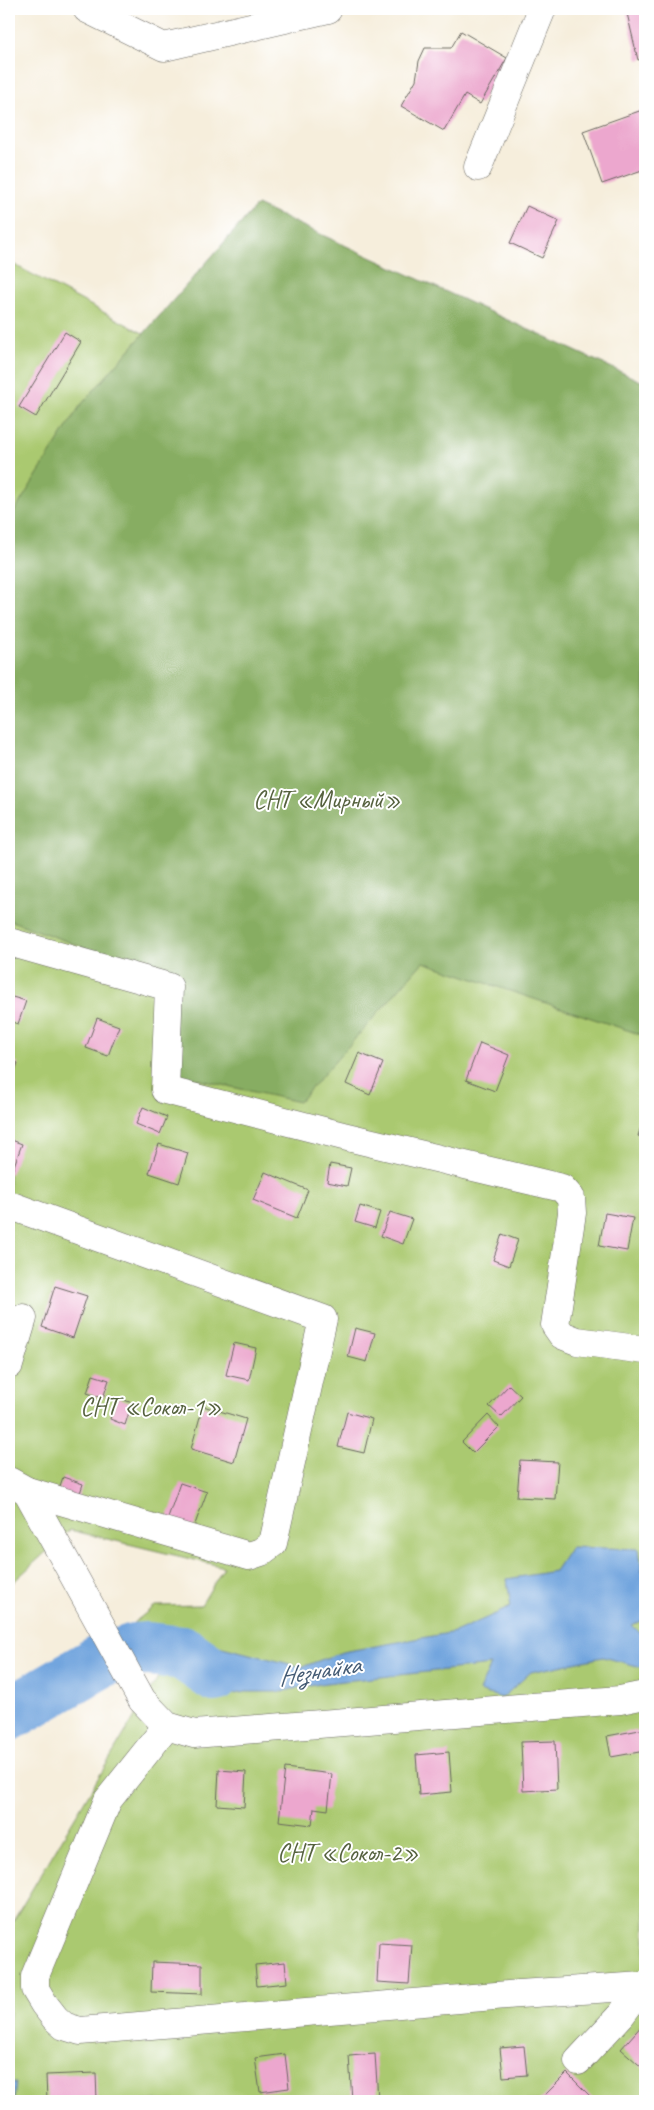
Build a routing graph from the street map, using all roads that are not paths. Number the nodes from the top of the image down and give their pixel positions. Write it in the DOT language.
graph roads {
  1 [pos="87,9"];
  2 [pos="328,9"];
  3 [pos="542,9"];
  4 [pos="478,167"];
  5 [pos="9,942"];
  6 [pos="9,1205"];
  7 [pos="23,1318"];
  8 [pos="645,1350"];
  9 [pos="9,1365"];
  10 [pos="18,1486"];
  11 [pos="645,1695"];
  12 [pos="167,1726"];
  13 [pos="644,1986"];
  14 [pos="578,2061"];
  1 -- 2 [label="lane"];
  3 -- 4 [label="lane"];
  5 -- 8 [label="lane"];
  6 -- 10 [label="lane"];
  7 -- 9 [label="lane"];
  10 -- 12 [label="lane"];
  11 -- 12 [label="lane"];
  12 -- 13 [label="lane"];
  13 -- 14 [label="lane"];
}
